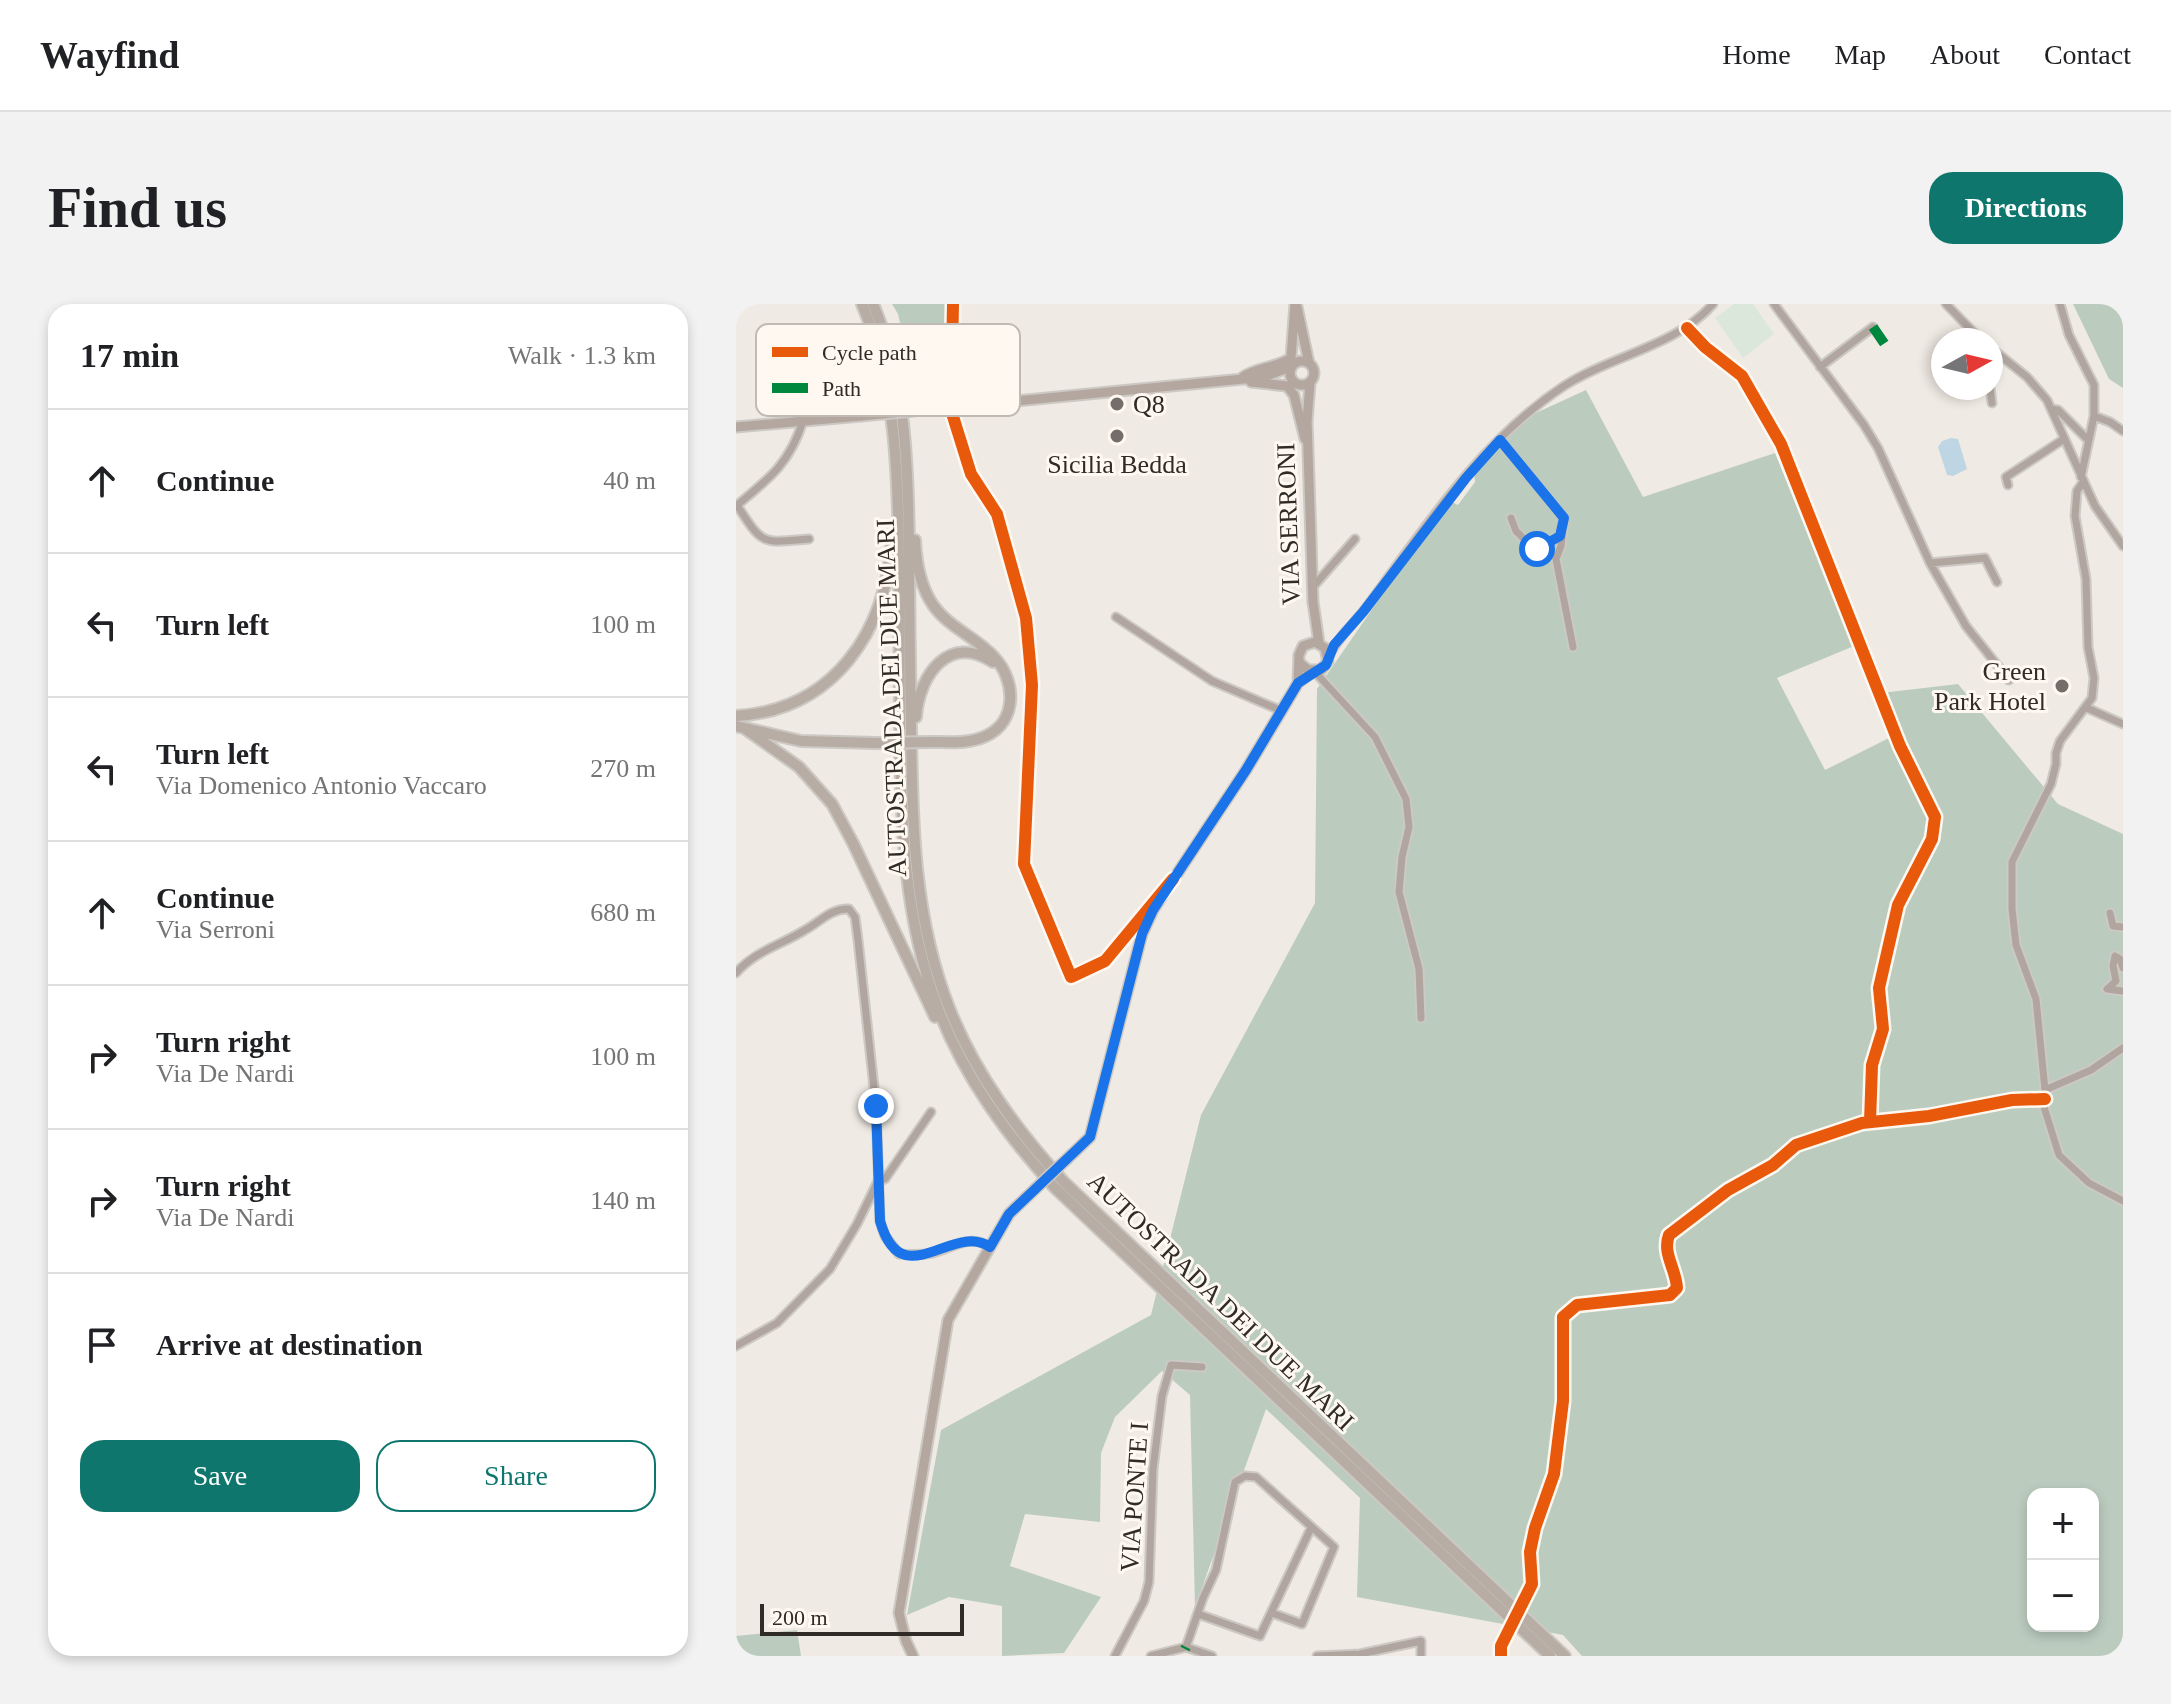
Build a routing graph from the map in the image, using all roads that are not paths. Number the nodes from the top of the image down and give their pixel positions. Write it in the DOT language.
graph roads {
  1 [pos="862,304"];
  2 [pos="873,304"];
  3 [pos="953,304"];
  4 [pos="1296,304"];
  5 [pos="1713,304"];
  6 [pos="1774,304"];
  7 [pos="1946,304"];
  8 [pos="2060,304"];
  9 [pos="878,316"];
  10 [pos="868,324"];
  11 [pos="880,324"];
  12 [pos="882,324"];
  13 [pos="952,324"];
  14 [pos="1300,326"];
  15 [pos="1873,327"];
  16 [pos="1687,328"];
  17 [pos="1969,328"];
  18 [pos="2003,358"];
  19 [pos="1309,363"];
  20 [pos="1294,364"];
  21 [pos="1820,367"];
  22 [pos="1264,377"];
  23 [pos="1240,380"];
  24 [pos="1294,383"];
  25 [pos="1310,383"];
  26 [pos="1020,400"];
  27 [pos="1992,400"];
  28 [pos="1992,403"];
  29 [pos="2052,409"];
  30 [pos="861,416"];
  31 [pos="888,416"];
  32 [pos="892,416"];
  33 [pos="902,416"];
  34 [pos="908,416"];
  35 [pos="950,416"];
  36 [pos="2094,416"];
  37 [pos="803,421"];
  38 [pos="1307,421"];
  39 [pos="736,427"];
  40 [pos="2123,431"];
  41 [pos="2064,439"];
  42 [pos="1500,440"];
  43 [pos="2088,440"];
  44 [pos="1308,448"];
  45 [pos="2086,454"];
  46 [pos="2072,457"];
  47 [pos="2082,480"];
  48 [pos="2008,485"];
  49 [pos="736,506"];
  50 [pos="1511,518"];
  51 [pos="1560,536"];
  52 [pos="809,539"];
  53 [pos="1355,539"];
  54 [pos="2123,546"];
  55 [pos="1930,563"];
  56 [pos="1997,582"];
  57 [pos="1312,588"];
  58 [pos="1116,617"];
  59 [pos="1314,626"];
  60 [pos="1307,644"];
  61 [pos="1320,644"];
  62 [pos="1334,645"];
  63 [pos="1573,647"];
  64 [pos="1328,657"];
  65 [pos="1301,664"];
  66 [pos="1004,671"];
  67 [pos="1318,673"];
  68 [pos="2009,680"];
  69 [pos="1298,683"];
  70 [pos="2087,708"];
  71 [pos="1282,711"];
  72 [pos="736,716"];
  73 [pos="2123,724"];
  74 [pos="740,727"];
  75 [pos="921,909"];
  76 [pos="1149,911"];
  77 [pos="2110,913"];
  78 [pos="2123,927"];
  79 [pos="2123,968"];
  80 [pos="736,973"];
  81 [pos="2123,991"];
  82 [pos="1421,1018"];
  83 [pos="2123,1048"];
  84 [pos="2045,1094"];
  85 [pos="931,1112"];
  86 [pos="1870,1122"];
  87 [pos="878,1181"];
  88 [pos="1055,1188"];
  89 [pos="2123,1201"];
  90 [pos="990,1247"];
  91 [pos="1201,1321"];
  92 [pos="736,1346"];
  93 [pos="1202,1367"];
  94 [pos="1311,1528"];
  95 [pos="1438,1543"];
  96 [pos="1523,1606"];
  97 [pos="1272,1613"];
  98 [pos="1198,1614"];
  99 [pos="1510,1629"];
  100 [pos="1186,1647"];
  101 [pos="913,1656"];
  102 [pos="1115,1656"];
  103 [pos="1151,1656"];
  104 [pos="1212,1656"];
  105 [pos="1317,1656"];
  106 [pos="1421,1656"];
  107 [pos="1501,1656"];
  108 [pos="1550,1656"];
  109 [pos="1565,1656"];
  1 -- 10 [label="highway, AUTOSTRADA DEI DUE MARI"];
  2 -- 9 [label="highway, AUTOSTRADA DEI DUE MARI"];
  3 -- 13 [label="street"];
  4 -- 14 [label="main road"];
  4 -- 23 [label="main road"];
  5 -- 16 [label="street"];
  6 -- 21 [label="street"];
  7 -- 17 [label="street"];
  8 -- 36 [label="street"];
  9 -- 11 [label="highway, AUTOSTRADA DEI DUE MARI"];
  9 -- 12 [label="highway"];
  14 -- 19 [label="main road"];
  14 -- 20 [label="main road"];
  15 -- 21 [label="street"];
  16 -- 42 [label="street"];
  16 -- 86 [label="street"];
  18 -- 29 [label="street"];
  19 -- 20 [label="main road"];
  19 -- 25 [label="main road"];
  20 -- 22 [label="main road"];
  20 -- 24 [label="main road"];
  21 -- 55 [label="street"];
  22 -- 23 [label="main road"];
  22 -- 24 [label="main road"];
  23 -- 26 [label="main road"];
  23 -- 44 [label="main road"];
  24 -- 25 [label="main road"];
  24 -- 38 [label="main road"];
  25 -- 38 [label="main road"];
  27 -- 28 [label="street"];
  29 -- 41 [label="street"];
  29 -- 43 [label="street"];
  30 -- 37 [label="main road, bridge"];
  31 -- 72 [label="highway"];
  32 -- 88 [label="highway, AUTOSTRADA DEI DUE MARI"];
  33 -- 75 [label="highway, AUTOSTRADA DEI DUE MARI"];
  34 -- 66 [label="highway"];
  35 -- 76 [label="street"];
  36 -- 40 [label="street"];
  36 -- 43 [label="street"];
  37 -- 39 [label="main road"];
  37 -- 49 [label="street"];
  38 -- 44 [label="main road, VIA SERRONI"];
  41 -- 46 [label="street"];
  41 -- 48 [label="street"];
  42 -- 51 [label="street"];
  42 -- 62 [label="street"];
  43 -- 45 [label="street"];
  44 -- 57 [label="main road, VIA SERRONI"];
  45 -- 46 [label="street"];
  45 -- 47 [label="street"];
  46 -- 47 [label="street"];
  47 -- 54 [label="street"];
  47 -- 70 [label="street"];
  49 -- 52 [label="street"];
  50 -- 51 [label="street"];
  51 -- 63 [label="street"];
  53 -- 57 [label="street"];
  55 -- 56 [label="street"];
  55 -- 68 [label="street"];
  57 -- 59 [label="main road, VIA SERRONI"];
  58 -- 71 [label="street"];
  59 -- 60 [label="main road, VIA SERRONI"];
  59 -- 61 [label="main road, VIA SERRONI"];
  60 -- 61 [label="main road, VIA SERRONI"];
  60 -- 65 [label="main road, VIA SERRONI"];
  61 -- 62 [label="street"];
  61 -- 64 [label="main road, VIA SERRONI"];
  62 -- 64 [label="street"];
  64 -- 67 [label="main road, VIA SERRONI"];
  65 -- 67 [label="main road"];
  65 -- 69 [label="main road, VIA SERRONI"];
  66 -- 74 [label="highway, bridge"];
  66 -- 75 [label="highway"];
  67 -- 69 [label="main road, VIA SERRONI"];
  67 -- 82 [label="street"];
  69 -- 71 [label="main road, VIA SERRONI"];
  70 -- 73 [label="street"];
  70 -- 84 [label="street"];
  71 -- 76 [label="main road, VIA SERRONI"];
  74 -- 88 [label="highway"];
  75 -- 91 [label="highway, AUTOSTRADA DEI DUE MARI"];
  76 -- 90 [label="main road, VIA SERRONI, bridge"];
  77 -- 78 [label="street"];
  79 -- 81 [label="street"];
  80 -- 87 [label="street"];
  83 -- 84 [label="street"];
  84 -- 86 [label="street"];
  84 -- 89 [label="street"];
  85 -- 87 [label="street"];
  86 -- 96 [label="street"];
  87 -- 90 [label="street"];
  87 -- 92 [label="street"];
  88 -- 91 [label="highway, AUTOSTRADA DEI DUE MARI"];
  90 -- 101 [label="main road, VIA SERRONI"];
  91 -- 95 [label="highway, AUTOSTRADA DEI DUE MARI"];
  93 -- 102 [label="street, VIA PONTE I"];
  94 -- 97 [label="street"];
  94 -- 97 [label="street"];
  94 -- 98 [label="street"];
  95 -- 108 [label="highway, AUTOSTRADA DEI DUE MARI"];
  95 -- 109 [label="highway, AUTOSTRADA DEI DUE MARI"];
  97 -- 98 [label="street"];
  98 -- 100 [label="street"];
  99 -- 107 [label="street"];
  100 -- 103 [label="street"];
  100 -- 104 [label="street"];
  105 -- 106 [label="street"];
}
